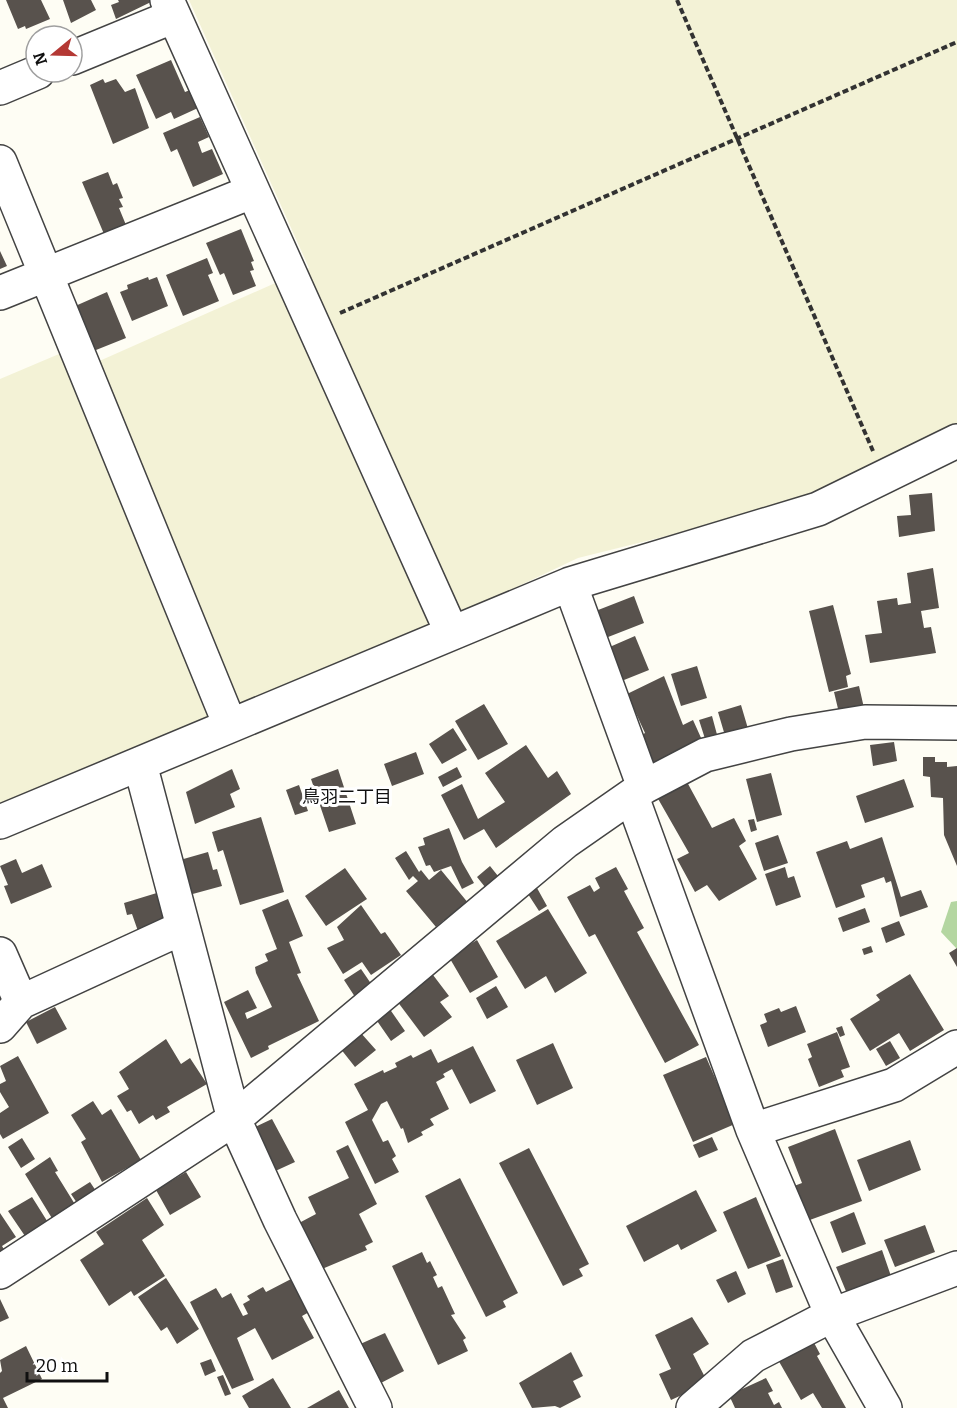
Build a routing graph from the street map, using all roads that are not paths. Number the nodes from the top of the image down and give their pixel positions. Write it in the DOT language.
graph roads {
  1 [pos="170,8"];
  2 [pos="84,52"];
  3 [pos="24,78"];
  4 [pos="0,88"];
  5 [pos="0,162"];
  6 [pos="251,192"];
  7 [pos="45,275"];
  8 [pos="0,293"];
  9 [pos="957,441"];
  10 [pos="570,584"];
  11 [pos="451,631"];
  12 [pos="957,723"];
  13 [pos="230,725"];
  14 [pos="140,764"];
  15 [pos="638,792"];
  16 [pos="0,822"];
  17 [pos="182,928"];
  18 [pos="0,954"];
  19 [pos="11,1014"];
  20 [pos="957,1047"];
  21 [pos="234,1119"];
  22 [pos="753,1130"];
  23 [pos="957,1268"];
  24 [pos="0,1272"];
  25 [pos="832,1315"];
  26 [pos="375,1408"];
  27 [pos="693,1408"];
  28 [pos="885,1408"];
  1 -- 2 [label="street"];
  1 -- 6 [label="street"];
  3 -- 4 [label="street"];
  5 -- 7 [label="street"];
  6 -- 7 [label="street"];
  6 -- 11 [label="street"];
  7 -- 8 [label="street"];
  7 -- 13 [label="street"];
  9 -- 10 [label="street"];
  10 -- 11 [label="street"];
  10 -- 15 [label="street"];
  11 -- 13 [label="street"];
  12 -- 15 [label="street"];
  13 -- 14 [label="street"];
  14 -- 16 [label="street"];
  14 -- 17 [label="street"];
  15 -- 21 [label="street"];
  15 -- 22 [label="street"];
  17 -- 19 [label="street"];
  17 -- 21 [label="street"];
  18 -- 19 [label="street"];
  20 -- 22 [label="street"];
  21 -- 24 [label="street"];
  21 -- 26 [label="street"];
  22 -- 25 [label="street"];
  23 -- 25 [label="street"];
  25 -- 27 [label="street"];
  25 -- 28 [label="street"];
}
